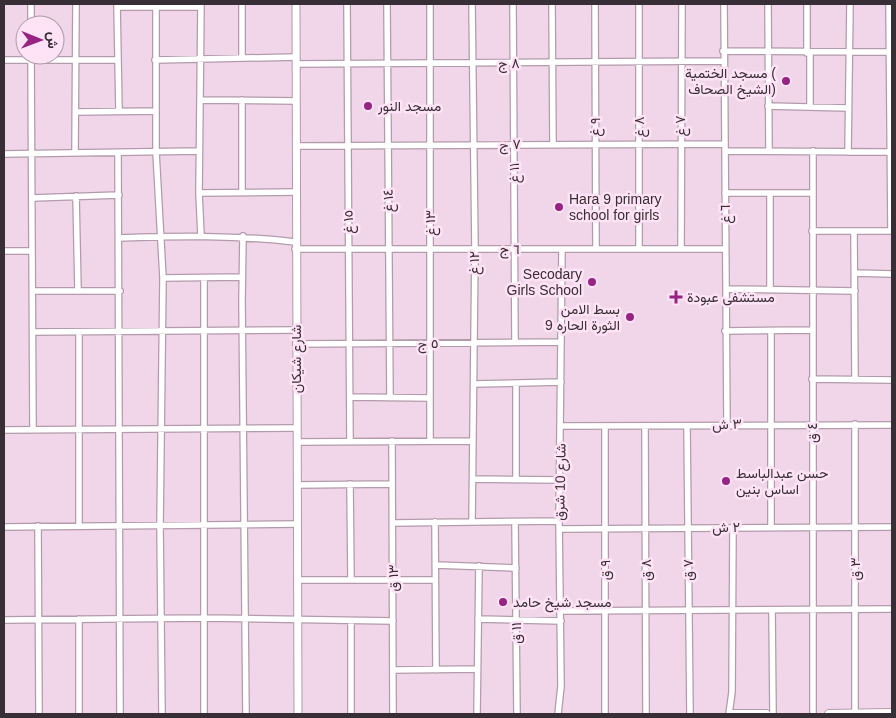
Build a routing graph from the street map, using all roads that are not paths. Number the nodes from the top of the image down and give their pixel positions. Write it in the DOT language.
graph roads {
  1 [pos="76,4"];
  2 [pos="242,4"];
  3 [pos="296,4"];
  4 [pos="347,4"];
  5 [pos="387,4"];
  6 [pos="430,4"];
  7 [pos="472,4"];
  8 [pos="513,4"];
  9 [pos="552,4"];
  10 [pos="595,4"];
  11 [pos="639,4"];
  12 [pos="682,4"];
  13 [pos="724,4"];
  14 [pos="768,4"];
  15 [pos="807,4"];
  16 [pos="850,4"];
  17 [pos="889,4"];
  18 [pos="117,5"];
  19 [pos="201,5"];
  20 [pos="156,7"];
  21 [pos="723,51"];
  22 [pos="768,52"];
  23 [pos="850,52"];
  24 [pos="891,52"];
  25 [pos="808,53"];
  26 [pos="242,58"];
  27 [pos="200,59"];
  28 [pos="65,60"];
  29 [pos="76,60"];
  30 [pos="117,60"];
  31 [pos="155,60"];
  32 [pos="296,60"];
  33 [pos="595,61"];
  34 [pos="639,61"];
  35 [pos="680,61"];
  36 [pos="723,61"];
  37 [pos="552,62"];
  38 [pos="430,63"];
  39 [pos="472,63"];
  40 [pos="513,63"];
  41 [pos="348,64"];
  42 [pos="387,64"];
  43 [pos="31,65"];
  44 [pos="892,92"];
  45 [pos="201,100"];
  46 [pos="242,100"];
  47 [pos="296,101"];
  48 [pos="768,106"];
  49 [pos="810,107"];
  50 [pos="848,108"];
  51 [pos="119,111"];
  52 [pos="156,111"];
  53 [pos="76,112"];
  54 [pos="514,144"];
  55 [pos="639,144"];
  56 [pos="680,144"];
  57 [pos="472,145"];
  58 [pos="553,145"];
  59 [pos="594,145"];
  60 [pos="296,146"];
  61 [pos="348,146"];
  62 [pos="386,146"];
  63 [pos="430,146"];
  64 [pos="725,147"];
  65 [pos="769,150"];
  66 [pos="813,151"];
  67 [pos="156,152"];
  68 [pos="199,152"];
  69 [pos="848,152"];
  70 [pos="891,152"];
  71 [pos="75,153"];
  72 [pos="118,153"];
  73 [pos="4,154"];
  74 [pos="31,154"];
  75 [pos="891,188"];
  76 [pos="242,192"];
  77 [pos="296,192"];
  78 [pos="199,193"];
  79 [pos="725,193"];
  80 [pos="812,193"];
  81 [pos="770,194"];
  82 [pos="119,195"];
  83 [pos="76,196"];
  84 [pos="32,198"];
  85 [pos="812,231"];
  86 [pos="854,231"];
  87 [pos="892,231"];
  88 [pos="201,236"];
  89 [pos="244,236"];
  90 [pos="162,237"];
  91 [pos="119,238"];
  92 [pos="296,246"];
  93 [pos="390,248"];
  94 [pos="430,248"];
  95 [pos="349,249"];
  96 [pos="475,249"];
  97 [pos="562,249"];
  98 [pos="639,249"];
  99 [pos="681,249"];
  100 [pos="725,249"];
  101 [pos="515,250"];
  102 [pos="596,250"];
  103 [pos="4,251"];
  104 [pos="32,251"];
  105 [pos="855,273"];
  106 [pos="892,274"];
  107 [pos="242,277"];
  108 [pos="163,278"];
  109 [pos="204,278"];
  110 [pos="726,289"];
  111 [pos="770,289"];
  112 [pos="78,290"];
  113 [pos="812,290"];
  114 [pos="33,291"];
  115 [pos="120,291"];
  116 [pos="855,291"];
  117 [pos="243,330"];
  118 [pos="296,330"];
  119 [pos="812,330"];
  120 [pos="163,331"];
  121 [pos="204,331"];
  122 [pos="725,331"];
  123 [pos="771,331"];
  124 [pos="33,332"];
  125 [pos="79,332"];
  126 [pos="120,332"];
  127 [pos="350,342"];
  128 [pos="431,342"];
  129 [pos="515,342"];
  130 [pos="560,342"];
  131 [pos="473,343"];
  132 [pos="296,344"];
  133 [pos="389,344"];
  134 [pos="812,380"];
  135 [pos="856,380"];
  136 [pos="892,380"];
  137 [pos="561,382"];
  138 [pos="474,384"];
  139 [pos="516,384"];
  140 [pos="350,398"];
  141 [pos="390,398"];
  142 [pos="430,398"];
  143 [pos="771,423"];
  144 [pos="727,424"];
  145 [pos="812,424"];
  146 [pos="855,424"];
  147 [pos="892,425"];
  148 [pos="561,426"];
  149 [pos="605,426"];
  150 [pos="645,426"];
  151 [pos="687,426"];
  152 [pos="204,428"];
  153 [pos="245,428"];
  154 [pos="297,428"];
  155 [pos="163,429"];
  156 [pos="4,430"];
  157 [pos="33,430"];
  158 [pos="78,430"];
  159 [pos="120,430"];
  160 [pos="350,441"];
  161 [pos="392,441"];
  162 [pos="430,441"];
  163 [pos="473,441"];
  164 [pos="297,442"];
  165 [pos="473,479"];
  166 [pos="516,479"];
  167 [pos="561,480"];
  168 [pos="350,484"];
  169 [pos="392,484"];
  170 [pos="297,485"];
  171 [pos="559,521"];
  172 [pos="436,522"];
  173 [pos="472,522"];
  174 [pos="515,522"];
  175 [pos="393,523"];
  176 [pos="297,524"];
  177 [pos="244,525"];
  178 [pos="4,526"];
  179 [pos="38,526"];
  180 [pos="79,526"];
  181 [pos="120,526"];
  182 [pos="160,526"];
  183 [pos="203,526"];
  184 [pos="733,527"];
  185 [pos="771,527"];
  186 [pos="892,527"];
  187 [pos="604,528"];
  188 [pos="645,528"];
  189 [pos="688,528"];
  190 [pos="812,528"];
  191 [pos="855,528"];
  192 [pos="560,529"];
  193 [pos="436,565"];
  194 [pos="478,566"];
  195 [pos="516,568"];
  196 [pos="351,579"];
  197 [pos="297,580"];
  198 [pos="393,580"];
  199 [pos="435,580"];
  200 [pos="892,609"];
  201 [pos="689,610"];
  202 [pos="731,610"];
  203 [pos="772,610"];
  204 [pos="814,610"];
  205 [pos="561,611"];
  206 [pos="646,611"];
  207 [pos="855,611"];
  208 [pos="605,612"];
  209 [pos="205,618"];
  210 [pos="245,618"];
  211 [pos="38,619"];
  212 [pos="79,619"];
  213 [pos="121,619"];
  214 [pos="162,619"];
  215 [pos="4,620"];
  216 [pos="298,620"];
  217 [pos="478,620"];
  218 [pos="516,620"];
  219 [pos="351,621"];
  220 [pos="393,621"];
  221 [pos="561,621"];
  222 [pos="477,669"];
  223 [pos="393,670"];
  224 [pos="436,670"];
  225 [pos="892,713"];
  226 [pos="39,714"];
  227 [pos="78,714"];
  228 [pos="120,714"];
  229 [pos="162,714"];
  230 [pos="204,714"];
  231 [pos="246,714"];
  232 [pos="298,714"];
  233 [pos="351,714"];
  234 [pos="393,714"];
  235 [pos="476,714"];
  236 [pos="517,714"];
  237 [pos="558,714"];
  238 [pos="605,714"];
  239 [pos="646,714"];
  240 [pos="690,714"];
  241 [pos="729,714"];
  242 [pos="734,714"];
  243 [pos="766,714"];
  244 [pos="773,714"];
  245 [pos="813,714"];
  246 [pos="829,714"];
  247 [pos="854,714"];
  1 -- 29 [label="street"];
  2 -- 26 [label="street"];
  3 -- 32 [label="street, شارع شيكان"];
  4 -- 41 [label="street, ١٥ غ"];
  5 -- 42 [label="street, ١٤ غ"];
  6 -- 38 [label="street, ١٣ غ"];
  7 -- 39 [label="street, ١٢ غ"];
  8 -- 40 [label="street, ١١ غ"];
  9 -- 37 [label="street"];
  10 -- 33 [label="street, ٩ غ"];
  11 -- 34 [label="street, ٨ غ"];
  12 -- 35 [label="street, ٧ غ"];
  13 -- 21 [label="street, ٦ غ"];
  14 -- 22 [label="street"];
  15 -- 25 [label="street"];
  16 -- 23 [label="street"];
  17 -- 24 [label="street"];
  18 -- 20 [label="street"];
  18 -- 30 [label="street"];
  19 -- 20 [label="street"];
  19 -- 27 [label="street"];
  20 -- 31 [label="street"];
  21 -- 22 [label="street"];
  21 -- 36 [label="street, ٦ غ"];
  22 -- 25 [label="street"];
  22 -- 48 [label="street"];
  23 -- 24 [label="street"];
  23 -- 25 [label="street"];
  23 -- 50 [label="street"];
  24 -- 44 [label="street"];
  25 -- 49 [label="street"];
  26 -- 27 [label="street, ٨ ج"];
  26 -- 32 [label="street, ٨ ج"];
  27 -- 31 [label="street, ٨ ج"];
  27 -- 45 [label="street"];
  28 -- 29 [label="street"];
  29 -- 30 [label="street"];
  29 -- 53 [label="street"];
  30 -- 51 [label="street"];
  31 -- 52 [label="street"];
  32 -- 41 [label="street, ٨ ج"];
  32 -- 47 [label="street, شارع شيكان"];
  33 -- 34 [label="street, ٨ ج"];
  33 -- 37 [label="street, ٨ ج"];
  33 -- 59 [label="street, ٩ غ"];
  34 -- 35 [label="street, ٨ ج"];
  34 -- 55 [label="street, ٨ غ"];
  35 -- 36 [label="street, ٨ ج"];
  35 -- 56 [label="street, ٧ غ"];
  36 -- 64 [label="street, ٦ غ"];
  37 -- 40 [label="street, ٨ ج"];
  37 -- 58 [label="street"];
  38 -- 39 [label="street, ٨ ج"];
  38 -- 42 [label="street, ٨ ج"];
  38 -- 63 [label="street, ١٣ غ"];
  39 -- 40 [label="street, ٨ ج"];
  39 -- 57 [label="street, ١٢ غ"];
  40 -- 54 [label="street, ١١ غ"];
  41 -- 42 [label="street, ٨ ج"];
  41 -- 61 [label="street, ١٥ غ"];
  42 -- 62 [label="street, ١٤ غ"];
  43 -- 74 [label="street"];
  44 -- 70 [label="street"];
  45 -- 46 [label="street"];
  45 -- 68 [label="street"];
  46 -- 47 [label="street"];
  46 -- 76 [label="street"];
  47 -- 60 [label="street, شارع شيكان"];
  48 -- 49 [label="street"];
  48 -- 65 [label="street"];
  49 -- 50 [label="street"];
  50 -- 69 [label="street"];
  51 -- 52 [label="street"];
  51 -- 53 [label="street"];
  52 -- 67 [label="street"];
  53 -- 71 [label="street"];
  54 -- 57 [label="street, ٧ ج"];
  54 -- 58 [label="street, ٧ ج"];
  54 -- 101 [label="street, ١١ غ"];
  55 -- 56 [label="street, ٧ ج"];
  55 -- 59 [label="street, ٧ ج"];
  55 -- 98 [label="street, ٨ غ"];
  56 -- 64 [label="street, ٧ ج"];
  56 -- 99 [label="street, ٧ غ"];
  57 -- 63 [label="street, ٧ ج"];
  57 -- 96 [label="street, ١٢ غ"];
  58 -- 59 [label="street, ٧ ج"];
  59 -- 102 [label="street, ٩ غ"];
  60 -- 61 [label="street, ٧ ج"];
  60 -- 77 [label="street, شارع شيكان"];
  61 -- 62 [label="street, ٧ ج"];
  61 -- 95 [label="street, ١٥ غ"];
  62 -- 63 [label="street, ٧ ج"];
  62 -- 93 [label="street, ١٤ غ"];
  63 -- 94 [label="street, ١٣ غ"];
  64 -- 65 [label="street, ٧ ج"];
  64 -- 79 [label="street, ٦ غ"];
  65 -- 66 [label="street, ٧ ج"];
  66 -- 69 [label="street, ٧ ج"];
  66 -- 80 [label="street, ٤ ق"];
  67 -- 68 [label="street"];
  67 -- 72 [label="street"];
  67 -- 90 [label="street"];
  68 -- 78 [label="street"];
  69 -- 70 [label="street, ٧ ج"];
  70 -- 75 [label="street"];
  71 -- 72 [label="street"];
  71 -- 74 [label="street"];
  72 -- 82 [label="street"];
  73 -- 74 [label="street"];
  74 -- 84 [label="street"];
  75 -- 87 [label="street"];
  76 -- 77 [label="street"];
  76 -- 78 [label="street"];
  77 -- 92 [label="street, شارع شيكان"];
  78 -- 88 [label="street"];
  79 -- 81 [label="street"];
  79 -- 100 [label="street, ٦ غ"];
  80 -- 81 [label="street"];
  80 -- 85 [label="street, ٤ ق"];
  81 -- 111 [label="street"];
  82 -- 83 [label="street"];
  82 -- 91 [label="street"];
  83 -- 84 [label="street"];
  83 -- 112 [label="street"];
  84 -- 104 [label="street"];
  85 -- 86 [label="street"];
  85 -- 113 [label="street, ٤ ق"];
  86 -- 87 [label="street"];
  86 -- 105 [label="street"];
  88 -- 89 [label="street, ٦ ج"];
  88 -- 90 [label="street, ٦ ج"];
  89 -- 92 [label="street, ٦ ج"];
  89 -- 107 [label="street"];
  90 -- 91 [label="street, ٦ ج"];
  90 -- 108 [label="street"];
  91 -- 115 [label="street"];
  92 -- 95 [label="street, ٦ ج"];
  92 -- 118 [label="street, شارع شيكان"];
  93 -- 94 [label="street, ٦ ج"];
  93 -- 95 [label="street, ٦ ج"];
  93 -- 133 [label="street, ١٤ غ"];
  94 -- 96 [label="street, ٦ ج"];
  94 -- 128 [label="street, ١٣ غ"];
  95 -- 127 [label="street, ١٥ غ"];
  96 -- 101 [label="street, ٦ ج"];
  96 -- 131 [label="street, ١٢ غ"];
  97 -- 101 [label="street, ٦ ج"];
  97 -- 102 [label="street, ٦ ج"];
  97 -- 130 [label="street, شارع 10 شرق"];
  98 -- 99 [label="street, ٦ ج"];
  98 -- 102 [label="street, ٦ ج"];
  99 -- 100 [label="street, ٦ ج"];
  100 -- 110 [label="street, ٦ غ"];
  101 -- 129 [label="street, ١١ غ"];
  103 -- 104 [label="street"];
  104 -- 114 [label="street"];
  105 -- 106 [label="street"];
  105 -- 116 [label="street"];
  107 -- 109 [label="street"];
  107 -- 117 [label="street"];
  108 -- 109 [label="street"];
  108 -- 120 [label="street"];
  109 -- 121 [label="street"];
  110 -- 111 [label="street"];
  110 -- 122 [label="street, ٦ غ"];
  111 -- 113 [label="street"];
  112 -- 114 [label="street"];
  112 -- 115 [label="street"];
  113 -- 116 [label="street"];
  113 -- 119 [label="street, ٤ ق"];
  114 -- 124 [label="street"];
  115 -- 126 [label="street"];
  116 -- 135 [label="street"];
  117 -- 118 [label="street"];
  117 -- 121 [label="street"];
  117 -- 153 [label="street"];
  118 -- 132 [label="street, شارع شيكان"];
  119 -- 123 [label="street"];
  119 -- 134 [label="street, ٤ ق"];
  120 -- 121 [label="street"];
  120 -- 126 [label="street"];
  120 -- 155 [label="street"];
  121 -- 152 [label="street"];
  122 -- 123 [label="street"];
  122 -- 144 [label="street, ٦ غ"];
  123 -- 143 [label="street"];
  124 -- 125 [label="street"];
  124 -- 157 [label="street"];
  125 -- 126 [label="street"];
  125 -- 158 [label="street"];
  126 -- 159 [label="street"];
  127 -- 132 [label="street, ٥ ج"];
  127 -- 133 [label="street, ٥ ج"];
  127 -- 140 [label="street, ١٥ غ"];
  128 -- 131 [label="street, ٥ ج"];
  128 -- 133 [label="street, ٥ ج"];
  128 -- 142 [label="street, ١٣ غ"];
  129 -- 130 [label="street, ٥ ج"];
  129 -- 131 [label="street, ٥ ج"];
  130 -- 137 [label="street, شارع 10 شرق"];
  131 -- 138 [label="street, ١٢ غ"];
  132 -- 154 [label="street, شارع شيكان"];
  133 -- 141 [label="street, ١٤ غ"];
  134 -- 135 [label="street"];
  134 -- 145 [label="street, ٤ ق"];
  135 -- 136 [label="street"];
  137 -- 139 [label="street"];
  137 -- 148 [label="street, شارع 10 شرق"];
  138 -- 139 [label="street"];
  138 -- 163 [label="street, ١٢ غ"];
  139 -- 166 [label="street"];
  140 -- 141 [label="street"];
  140 -- 160 [label="street, ١٥ غ"];
  141 -- 142 [label="street"];
  142 -- 162 [label="street, ١٣ غ"];
  143 -- 144 [label="street, ٣ ش"];
  143 -- 145 [label="street, ٣ ش"];
  143 -- 185 [label="street"];
  144 -- 151 [label="street, ٣ ش"];
  145 -- 146 [label="street, ٣ ش"];
  145 -- 190 [label="street, ٤ ق"];
  146 -- 147 [label="street, ٣ ش"];
  146 -- 191 [label="street, ٣ ق"];
  148 -- 149 [label="street, ٣ ش"];
  148 -- 167 [label="street, شارع 10 شرق"];
  149 -- 150 [label="street, ٣ ش"];
  149 -- 187 [label="street, ٩ ق"];
  150 -- 151 [label="street, ٣ ش"];
  150 -- 188 [label="street, ٨ ق"];
  151 -- 189 [label="street, ٧ ق"];
  152 -- 153 [label="street"];
  152 -- 155 [label="street"];
  152 -- 183 [label="street"];
  153 -- 154 [label="street"];
  153 -- 177 [label="street"];
  154 -- 164 [label="street, شارع شيكان"];
  155 -- 159 [label="street"];
  155 -- 182 [label="street"];
  156 -- 157 [label="street"];
  157 -- 158 [label="street"];
  158 -- 159 [label="street"];
  158 -- 180 [label="street"];
  159 -- 181 [label="street"];
  160 -- 161 [label="street"];
  160 -- 164 [label="street"];
  161 -- 162 [label="street"];
  161 -- 169 [label="street, ١٣ ق"];
  162 -- 163 [label="street"];
  163 -- 165 [label="street, ١٢ غ"];
  164 -- 170 [label="street, شارع شيكان"];
  165 -- 166 [label="street"];
  165 -- 173 [label="street, ١٢ غ"];
  166 -- 167 [label="street"];
  167 -- 171 [label="street, شارع 10 شرق"];
  168 -- 169 [label="street"];
  168 -- 170 [label="street"];
  168 -- 196 [label="street"];
  169 -- 175 [label="street, ١٣ ق"];
  170 -- 176 [label="street, شارع شيكان"];
  171 -- 174 [label="street"];
  171 -- 192 [label="street, شارع 10 شرق"];
  172 -- 173 [label="street"];
  172 -- 175 [label="street"];
  172 -- 193 [label="street"];
  173 -- 174 [label="street"];
  174 -- 195 [label="street, ١١ ق"];
  175 -- 198 [label="street, ١٣ ق"];
  176 -- 177 [label="street"];
  176 -- 197 [label="street, شارع شيكان"];
  177 -- 183 [label="street"];
  177 -- 210 [label="street"];
  178 -- 179 [label="street"];
  179 -- 180 [label="street"];
  179 -- 211 [label="street"];
  180 -- 181 [label="street"];
  181 -- 182 [label="street"];
  181 -- 213 [label="street"];
  182 -- 183 [label="street"];
  182 -- 214 [label="street"];
  183 -- 209 [label="street"];
  184 -- 185 [label="street, ٢ ش"];
  184 -- 189 [label="street, ٢ ش"];
  184 -- 202 [label="street"];
  185 -- 190 [label="street, ٢ ش"];
  186 -- 191 [label="street, ٢ ش"];
  187 -- 188 [label="street, ٢ ش"];
  187 -- 192 [label="street, ٢ ش"];
  187 -- 208 [label="street, ٩ ق"];
  188 -- 189 [label="street, ٢ ش"];
  188 -- 206 [label="street, ٨ ق"];
  189 -- 201 [label="street, ٧ ق"];
  190 -- 191 [label="street, ٢ ش"];
  190 -- 204 [label="street, ٤ ق"];
  191 -- 207 [label="street, ٣ ق"];
  192 -- 205 [label="street, شارع 10 شرق"];
  193 -- 194 [label="street"];
  193 -- 199 [label="street"];
  194 -- 195 [label="street"];
  194 -- 217 [label="street"];
  195 -- 218 [label="street, ١١ ق"];
  196 -- 197 [label="street"];
  196 -- 198 [label="street"];
  197 -- 216 [label="street, شارع شيكان"];
  198 -- 199 [label="street"];
  198 -- 220 [label="street, ١٣ ق"];
  199 -- 224 [label="street"];
  200 -- 207 [label="street"];
  201 -- 202 [label="street"];
  201 -- 206 [label="street"];
  201 -- 240 [label="street, ٧ ق"];
  202 -- 203 [label="street"];
  202 -- 241 [label="street"];
  203 -- 204 [label="street"];
  203 -- 244 [label="street"];
  204 -- 207 [label="street"];
  204 -- 245 [label="street, ٤ ق"];
  205 -- 208 [label="street"];
  205 -- 221 [label="street, شارع 10 شرق"];
  206 -- 208 [label="street"];
  206 -- 239 [label="street, ٨ ق"];
  207 -- 247 [label="street, ٣ ق"];
  208 -- 238 [label="street, ٩ ق"];
  209 -- 210 [label="street"];
  209 -- 214 [label="street"];
  209 -- 230 [label="street"];
  210 -- 216 [label="street"];
  210 -- 231 [label="street"];
  211 -- 212 [label="street"];
  211 -- 215 [label="street"];
  211 -- 226 [label="street"];
  212 -- 213 [label="street"];
  212 -- 227 [label="street"];
  213 -- 214 [label="street"];
  213 -- 228 [label="street"];
  214 -- 229 [label="street"];
  216 -- 219 [label="street"];
  216 -- 232 [label="street, شارع شيكان"];
  217 -- 218 [label="street"];
  217 -- 222 [label="street"];
  218 -- 221 [label="street"];
  218 -- 236 [label="street, ١١ ق"];
  219 -- 220 [label="street"];
  219 -- 233 [label="street"];
  220 -- 223 [label="street, ١٣ ق"];
  221 -- 237 [label="street, شارع 10 شرق"];
  222 -- 224 [label="street"];
  222 -- 235 [label="street"];
  223 -- 224 [label="street"];
  223 -- 234 [label="street, ١٣ ق"];
  225 -- 247 [label="main road"];
  242 -- 243 [label="main road"];
  246 -- 247 [label="main road"];
}
